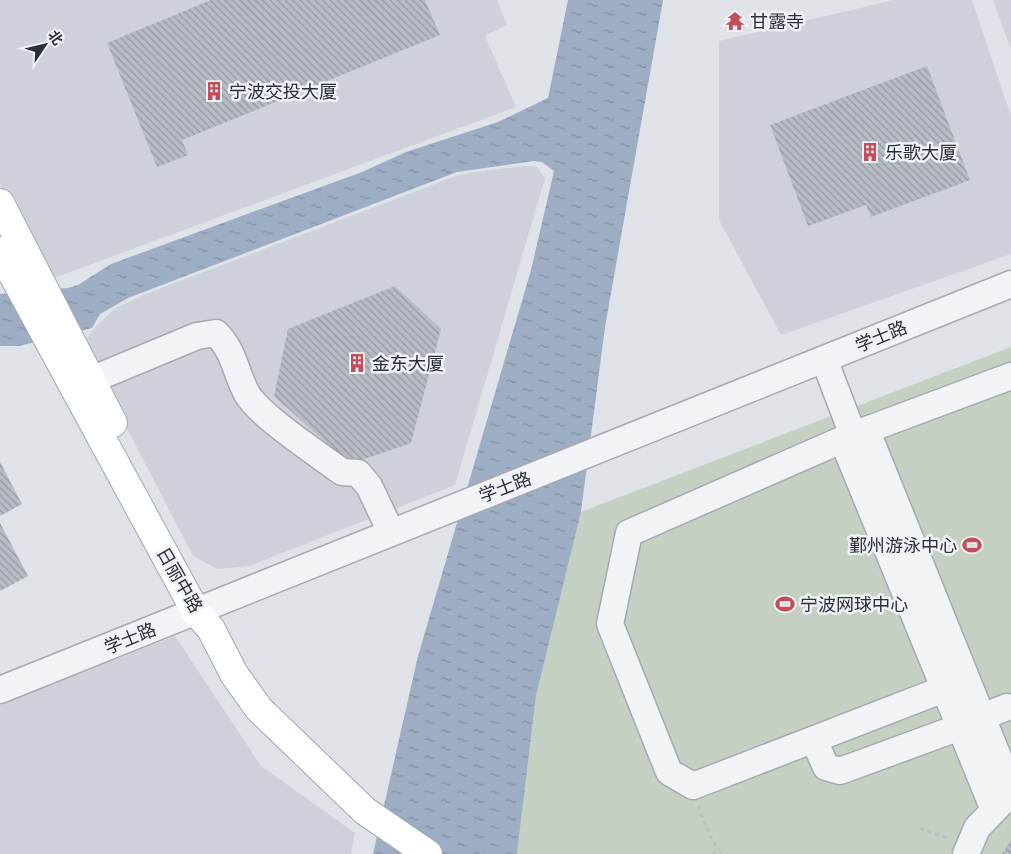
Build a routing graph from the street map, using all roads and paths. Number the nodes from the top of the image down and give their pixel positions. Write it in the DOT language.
graph roads {
  1 [pos="0,204"];
  2 [pos="10,255"];
  3 [pos="1011,284"];
  4 [pos="824,360"];
  5 [pos="77,368"];
  6 [pos="1011,376"];
  7 [pos="853,435"];
  8 [pos="391,532"];
  9 [pos="206,615"];
  10 [pos="0,690"];
  11 [pos="944,690"];
  12 [pos="1007,707"];
  13 [pos="971,722"];
  14 [pos="814,740"];
  15 [pos="693,786"];
  16 [pos="1011,789"];
  17 [pos="1002,802"];
  18 [pos="920,828"];
  19 [pos="719,850"];
  20 [pos="968,850"];
  21 [pos="428,854"];
  22 [pos="712,854"];
  23 [pos="722,854"];
  1 -- 2 [label="main road, 日丽中路"];
  2 -- 5 [label="main road, 日丽中路"];
  3 -- 4 [label="street, 学士路"];
  4 -- 7 [label="street"];
  4 -- 8 [label="street, 学士路"];
  5 -- 8 [label="street"];
  5 -- 9 [label="main road, 日丽中路"];
  6 -- 7 [label="street"];
  7 -- 11 [label="street"];
  7 -- 13 [label="street"];
  7 -- 15 [label="street"];
  8 -- 9 [label="street, 学士路"];
  9 -- 10 [label="street, 学士路"];
  9 -- 21 [label="main road, 日丽中路"];
  11 -- 13 [label="street"];
  11 -- 14 [label="street"];
  12 -- 13 [label="street"];
  13 -- 14 [label="street"];
  13 -- 16 [label="street"];
  13 -- 17 [label="street"];
  14 -- 15 [label="street"];
  15 -- 19 [label="path"];
  17 -- 20 [label="street"];
  18 -- 20 [label="path"];
  19 -- 22 [label="path"];
  19 -- 23 [label="path"];
}
